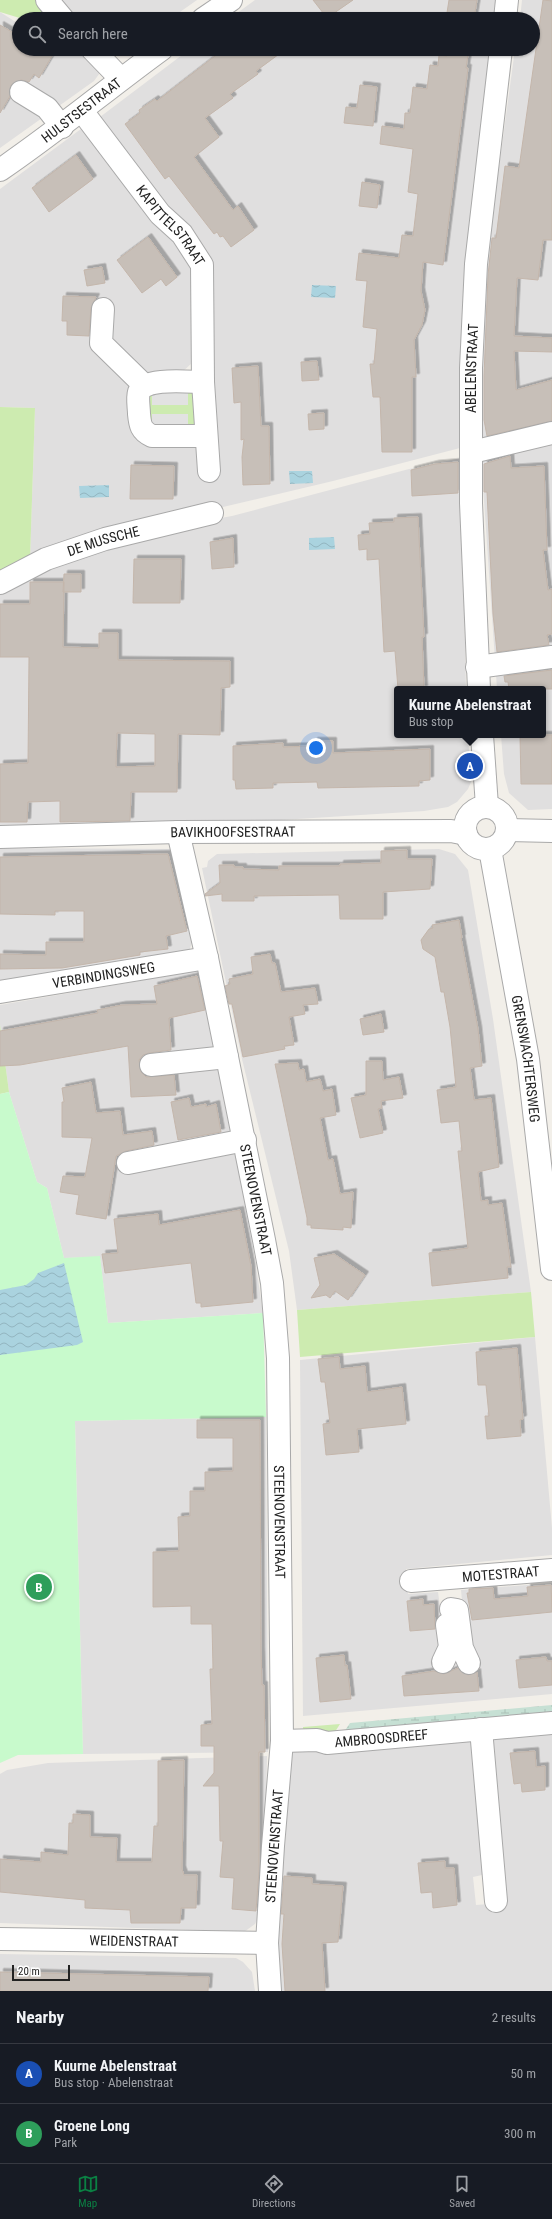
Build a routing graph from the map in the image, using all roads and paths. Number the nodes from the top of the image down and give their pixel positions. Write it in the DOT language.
graph roads {
  1 [pos="47,0"];
  2 [pos="507,0"];
  3 [pos="227,1"];
  4 [pos="57,12"];
  5 [pos="213,12"];
  6 [pos="506,12"];
  7 [pos="99,56"];
  8 [pos="152,56"];
  9 [pos="500,56"];
  10 [pos="121,79"];
  11 [pos="21,92"];
  12 [pos="82,111"];
  13 [pos="62,127"];
  14 [pos="0,170"];
  15 [pos="103,309"];
  16 [pos="203,382"];
  17 [pos="144,385"];
  18 [pos="552,433"];
  19 [pos="206,436"];
  20 [pos="472,452"];
  21 [pos="209,471"];
  22 [pos="212,514"];
  23 [pos="0,583"];
  24 [pos="552,658"];
  25 [pos="477,667"];
  26 [pos="479,686"];
  27 [pos="482,738"];
  28 [pos="487,806"];
  29 [pos="508,830"];
  30 [pos="552,831"];
  31 [pos="178,832"];
  32 [pos="466,834"];
  33 [pos="0,837"];
  34 [pos="490,849"];
  35 [pos="207,958"];
  36 [pos="0,992"];
  37 [pos="227,1057"];
  38 [pos="151,1065"];
  39 [pos="244,1140"];
  40 [pos="128,1163"];
  41 [pos="552,1269"];
  42 [pos="552,1570"];
  43 [pos="449,1578"];
  44 [pos="411,1581"];
  45 [pos="451,1609"];
  46 [pos="443,1662"];
  47 [pos="469,1663"];
  48 [pos="552,1723"];
  49 [pos="481,1729"];
  50 [pos="282,1741"];
  51 [pos="496,1901"];
  52 [pos="0,1939"];
  53 [pos="267,1943"];
  54 [pos="270,1991"];
  1 -- 4 [label="street"];
  2 -- 6 [label="street"];
  3 -- 5 [label="street"];
  7 -- 10 [label="street"];
  8 -- 10 [label="street, HULSTSESTRAAT"];
  9 -- 20 [label="street, ABELENSTRAAT"];
  10 -- 12 [label="street, HULSTSESTRAAT"];
  11 -- 13 [label="street"];
  12 -- 13 [label="street, HULSTSESTRAAT"];
  12 -- 16 [label="street, KAPITTELSTRAAT"];
  13 -- 14 [label="street, HULSTSESTRAAT"];
  15 -- 17 [label="street"];
  16 -- 17 [label="street"];
  16 -- 19 [label="street, KAPITTELSTRAAT"];
  17 -- 19 [label="street"];
  18 -- 20 [label="street"];
  19 -- 21 [label="street, KAPITTELSTRAAT"];
  20 -- 25 [label="street, ABELENSTRAAT"];
  22 -- 23 [label="street, DE MUSSCHE"];
  24 -- 25 [label="street"];
  25 -- 26 [label="street, ABELENSTRAAT"];
  27 -- 28 [label="street"];
  28 -- 29 [label="street"];
  28 -- 32 [label="street"];
  29 -- 30 [label="street"];
  29 -- 34 [label="street"];
  31 -- 32 [label="street, BAVIKHOOFSESTRAAT"];
  31 -- 33 [label="street, BAVIKHOOFSESTRAAT"];
  31 -- 35 [label="street, STEENOVENSTRAAT"];
  32 -- 34 [label="street"];
  34 -- 41 [label="street, GRENSWACHTERSWEG"];
  35 -- 36 [label="street, VERBINDINGSWEG"];
  35 -- 37 [label="street, STEENOVENSTRAAT"];
  37 -- 38 [label="street"];
  37 -- 39 [label="street, STEENOVENSTRAAT"];
  39 -- 40 [label="street"];
  39 -- 50 [label="street, STEENOVENSTRAAT"];
  42 -- 43 [label="street, MOTESTRAAT"];
  43 -- 44 [label="street, MOTESTRAAT"];
  43 -- 45 [label="street, MOTESTRAAT"];
  45 -- 46 [label="street"];
  45 -- 47 [label="street"];
  48 -- 49 [label="street, AMBROOSDREEF"];
  49 -- 50 [label="street, AMBROOSDREEF"];
  49 -- 51 [label="street"];
  50 -- 53 [label="street, STEENOVENSTRAAT"];
  52 -- 53 [label="street, WEIDENSTRAAT"];
  53 -- 54 [label="street, STEENOVENSTRAAT"];
}
